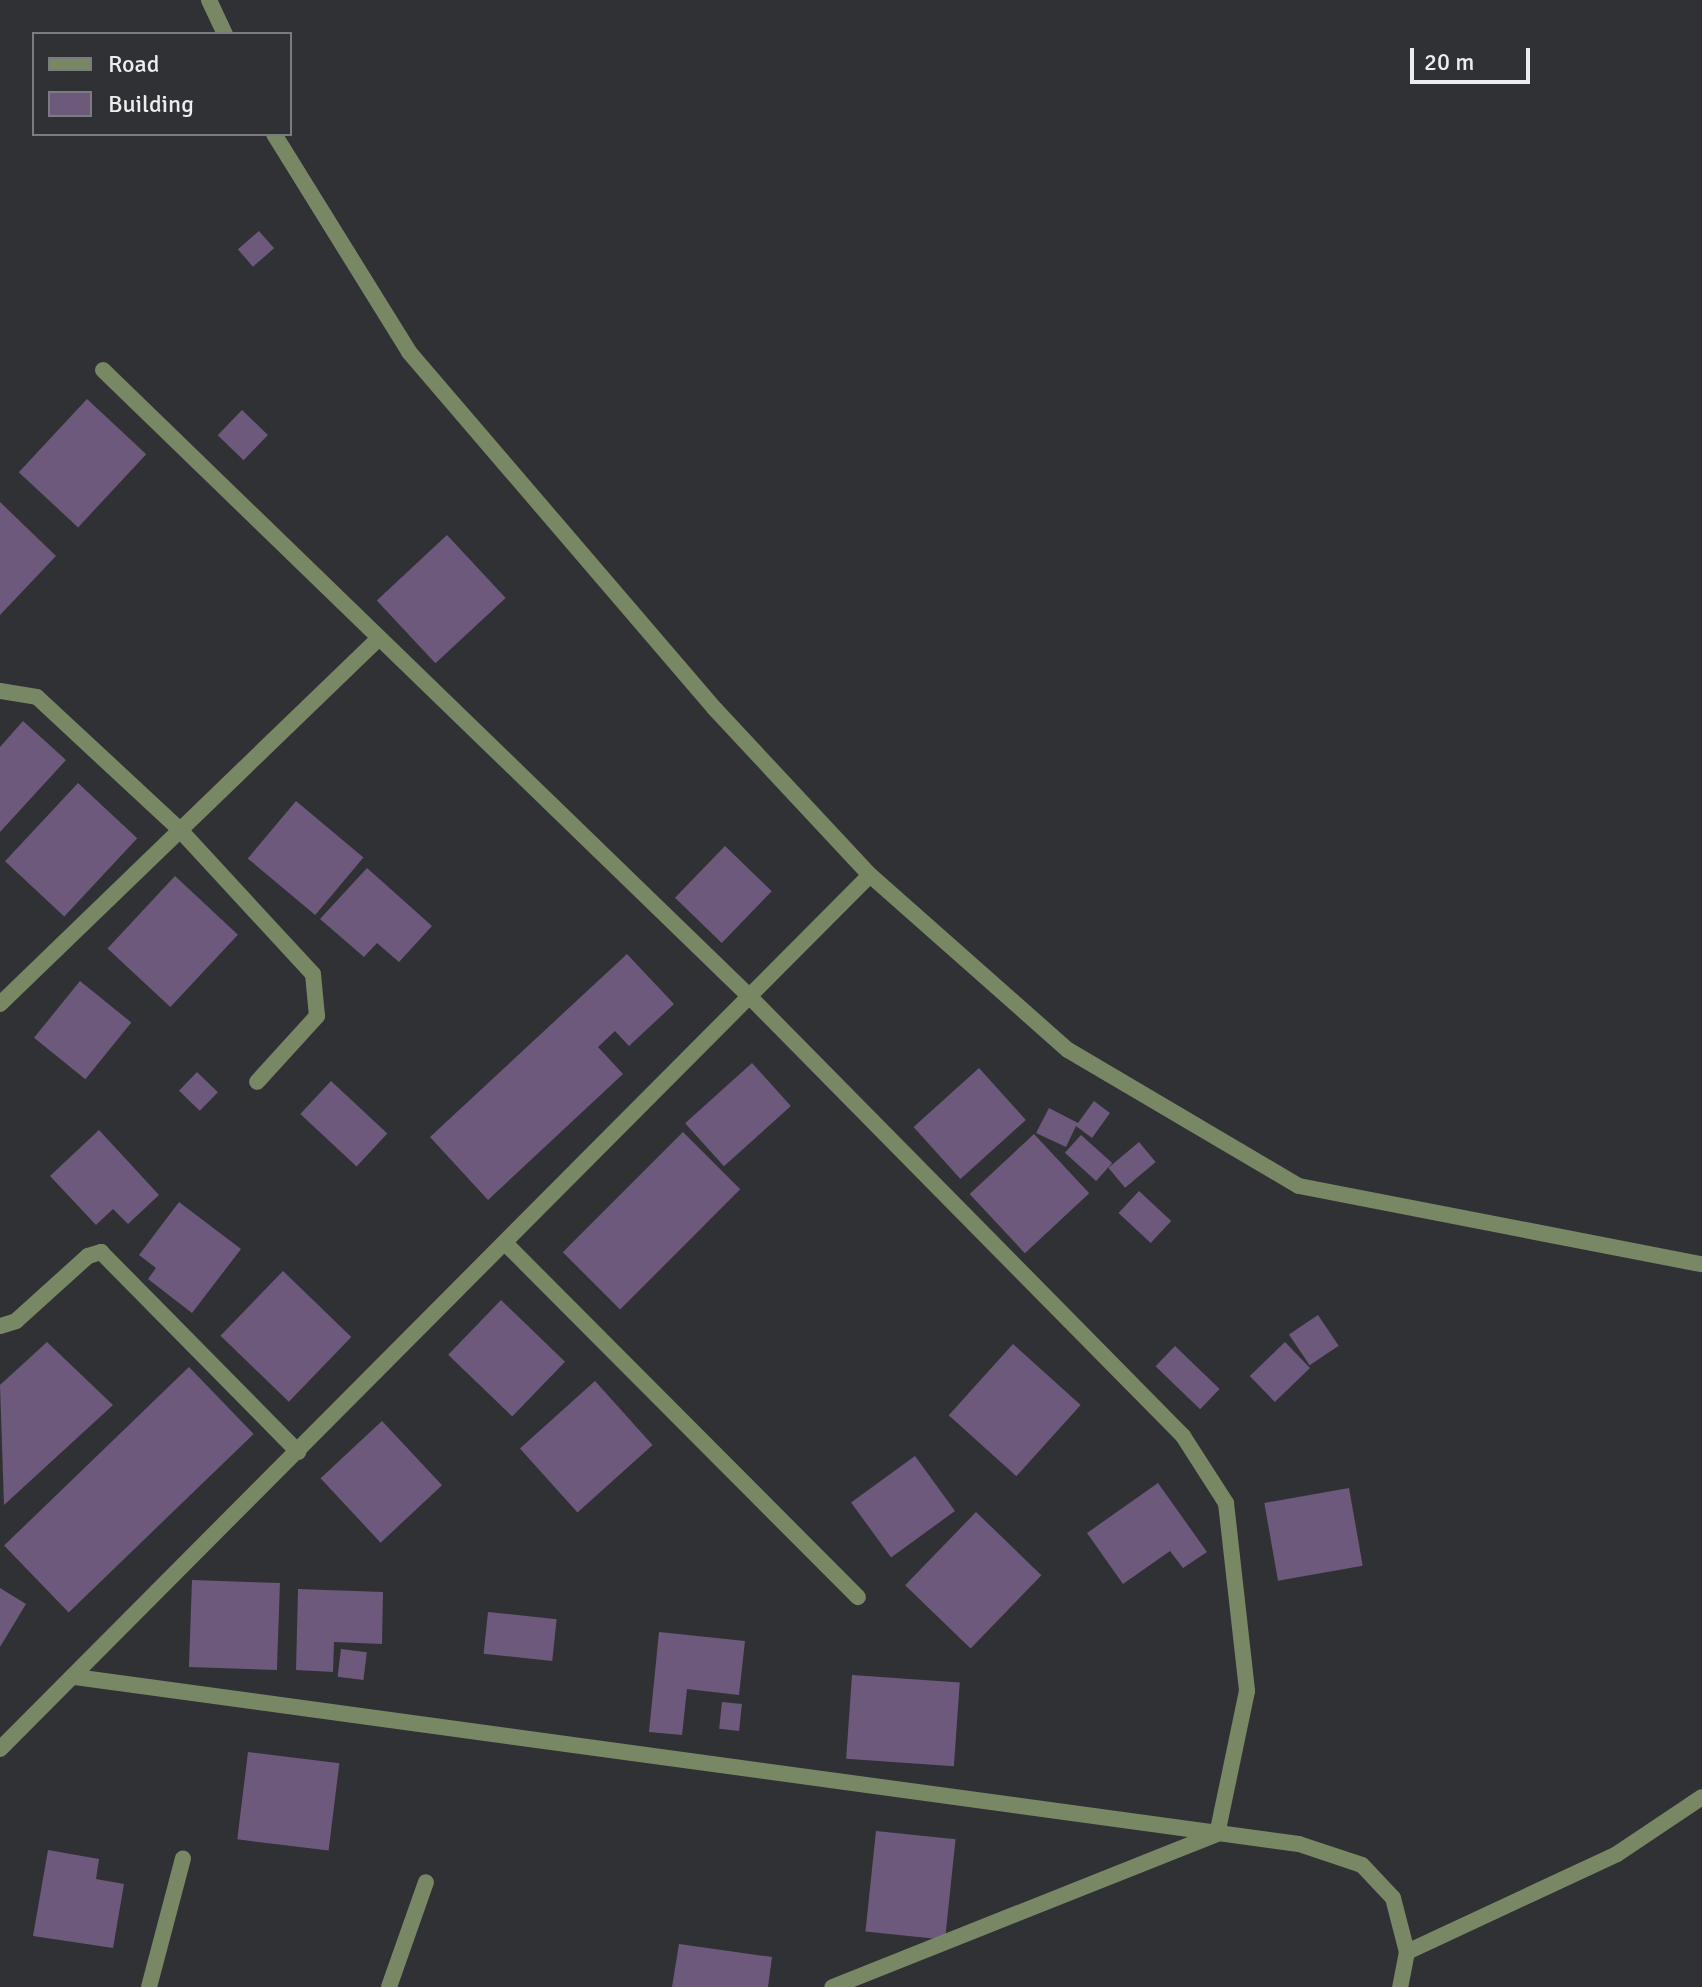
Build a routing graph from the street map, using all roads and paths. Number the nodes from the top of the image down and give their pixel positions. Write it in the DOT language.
graph roads {
  1 [pos="209,0"];
  2 [pos="224,32"];
  3 [pos="275,136"];
  4 [pos="103,370"];
  5 [pos="379,638"];
  6 [pos="0,691"];
  7 [pos="180,830"];
  8 [pos="870,875"];
  9 [pos="750,997"];
  10 [pos="0,1004"];
  11 [pos="257,1082"];
  12 [pos="505,1243"];
  13 [pos="1702,1264"];
  14 [pos="0,1326"];
  15 [pos="298,1452"];
  16 [pos="858,1597"];
  17 [pos="75,1677"];
  18 [pos="2,1741"];
  19 [pos="1702,1797"];
  20 [pos="1217,1834"];
  21 [pos="183,1858"];
  22 [pos="426,1882"];
  23 [pos="1407,1952"];
  24 [pos="149,1987"];
  25 [pos="389,1987"];
  26 [pos="832,1987"];
  27 [pos="1400,1987"];
  1 -- 2 [label="street"];
  3 -- 8 [label="street"];
  4 -- 5 [label="street"];
  5 -- 7 [label="street"];
  5 -- 9 [label="street"];
  6 -- 7 [label="street"];
  7 -- 10 [label="street"];
  7 -- 11 [label="street"];
  8 -- 9 [label="street"];
  8 -- 13 [label="street"];
  9 -- 12 [label="street"];
  9 -- 20 [label="street"];
  12 -- 15 [label="street"];
  12 -- 16 [label="street"];
  14 -- 15 [label="street"];
  15 -- 17 [label="street"];
  17 -- 18 [label="street"];
  17 -- 20 [label="street"];
  19 -- 23 [label="street"];
  20 -- 23 [label="street"];
  20 -- 26 [label="street"];
  21 -- 24 [label="street"];
  22 -- 25 [label="street"];
  23 -- 27 [label="street"];
}
